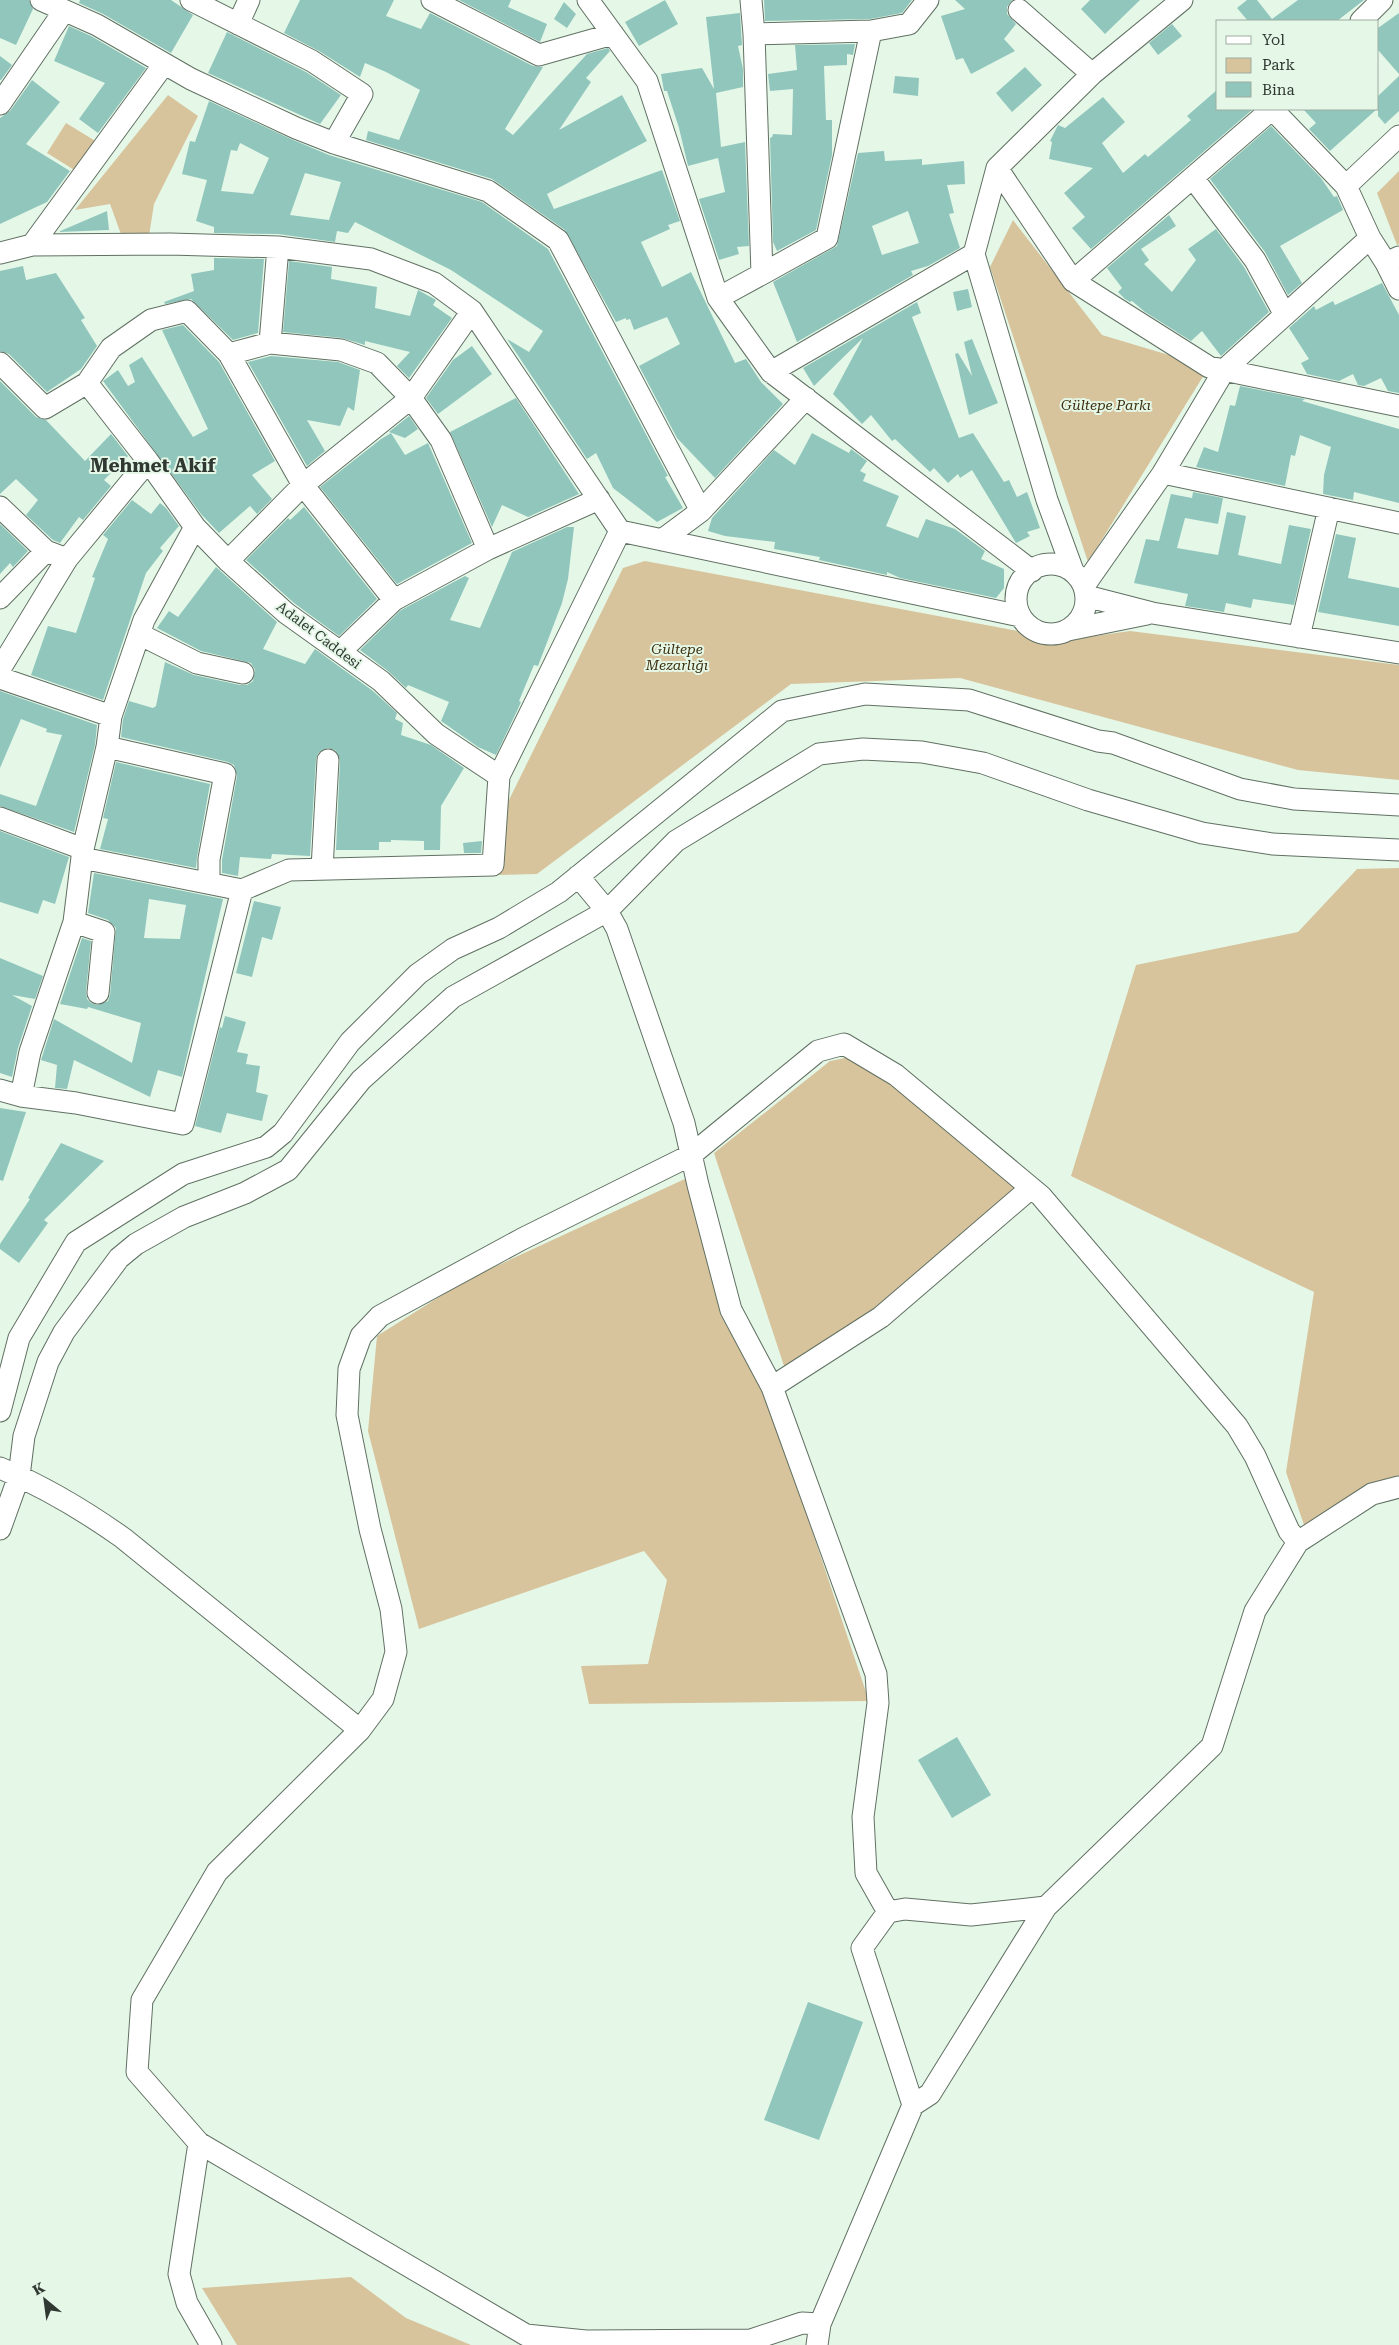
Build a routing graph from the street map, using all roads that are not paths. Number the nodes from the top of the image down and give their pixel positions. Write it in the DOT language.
graph roads {
  1 [pos="41,0"];
  2 [pos="191,0"];
  3 [pos="249,0"];
  4 [pos="432,0"];
  5 [pos="588,0"];
  6 [pos="750,0"];
  7 [pos="928,0"];
  8 [pos="1182,0"];
  9 [pos="1382,0"];
  10 [pos="1019,10"];
  11 [pos="64,11"];
  12 [pos="1362,20"];
  13 [pos="238,24"];
  14 [pos="871,31"];
  15 [pos="613,34"];
  16 [pos="754,34"];
  17 [pos="164,64"];
  18 [pos="1092,74"];
  19 [pos="0,104"];
  20 [pos="1271,110"];
  21 [pos="1273,110"];
  22 [pos="1399,136"];
  23 [pos="334,143"];
  24 [pos="997,168"];
  25 [pos="1193,178"];
  26 [pos="1346,186"];
  27 [pos="1370,238"];
  28 [pos="32,245"];
  29 [pos="278,247"];
  30 [pos="0,253"];
  31 [pos="974,254"];
  32 [pos="1392,260"];
  33 [pos="762,274"];
  34 [pos="1073,281"];
  35 [pos="1399,289"];
  36 [pos="718,298"];
  37 [pos="472,311"];
  38 [pos="1285,315"];
  39 [pos="270,343"];
  40 [pos="229,354"];
  41 [pos="0,363"];
  42 [pos="1226,369"];
  43 [pos="771,372"];
  44 [pos="87,383"];
  45 [pos="411,398"];
  46 [pos="806,398"];
  47 [pos="1399,406"];
  48 [pos="148,460"];
  49 [pos="1163,473"];
  50 [pos="303,485"];
  51 [pos="599,499"];
  52 [pos="0,507"];
  53 [pos="1329,508"];
  54 [pos="701,511"];
  55 [pos="1399,523"];
  56 [pos="195,527"];
  57 [pos="620,531"];
  58 [pos="662,540"];
  59 [pos="488,549"];
  60 [pos="46,551"];
  61 [pos="67,559"];
  62 [pos="228,561"];
  63 [pos="1032,571"];
  64 [pos="1081,585"];
  65 [pos="0,598"];
  66 [pos="394,600"];
  67 [pos="1152,613"];
  68 [pos="1020,616"];
  69 [pos="1068,630"];
  70 [pos="139,634"];
  71 [pos="1299,637"];
  72 [pos="341,651"];
  73 [pos="1399,652"];
  74 [pos="0,669"];
  75 [pos="243,673"];
  76 [pos="0,678"];
  77 [pos="112,716"];
  78 [pos="107,747"];
  79 [pos="328,760"];
  80 [pos="499,776"];
  81 [pos="1399,805"];
  82 [pos="0,818"];
  83 [pos="1399,850"];
  84 [pos="83,854"];
  85 [pos="322,869"];
  86 [pos="578,876"];
  87 [pos="209,883"];
  88 [pos="242,890"];
  89 [pos="607,911"];
  90 [pos="74,922"];
  91 [pos="98,993"];
  92 [pos="0,1090"];
  93 [pos="21,1096"];
  94 [pos="691,1155"];
  95 [pos="1031,1188"];
  96 [pos="772,1387"];
  97 [pos="0,1411"];
  98 [pos="9,1472"];
  99 [pos="1399,1487"];
  100 [pos="0,1529"];
  101 [pos="1298,1542"];
  102 [pos="360,1730"];
  103 [pos="1046,1907"];
  104 [pos="888,1912"];
  105 [pos="913,2105"];
  106 [pos="198,2143"];
  107 [pos="819,2335"];
  108 [pos="211,2345"];
  1 -- 11 [label="street"];
  2 -- 13 [label="street"];
  3 -- 13 [label="street"];
  4 -- 15 [label="street"];
  5 -- 15 [label="street"];
  6 -- 16 [label="street"];
  7 -- 14 [label="street"];
  8 -- 18 [label="street"];
  9 -- 12 [label="street"];
  10 -- 18 [label="street"];
  11 -- 17 [label="street"];
  11 -- 19 [label="street"];
  13 -- 23 [label="street"];
  14 -- 16 [label="street"];
  14 -- 33 [label="street"];
  15 -- 36 [label="street"];
  16 -- 33 [label="street"];
  17 -- 23 [label="street"];
  17 -- 28 [label="street"];
  18 -- 24 [label="street"];
  20 -- 25 [label="street"];
  21 -- 26 [label="street"];
  22 -- 26 [label="street"];
  23 -- 54 [label="street"];
  24 -- 31 [label="street"];
  24 -- 34 [label="street"];
  25 -- 34 [label="street"];
  25 -- 38 [label="street"];
  26 -- 27 [label="street"];
  27 -- 32 [label="street"];
  27 -- 38 [label="street"];
  28 -- 29 [label="street"];
  28 -- 30 [label="street"];
  29 -- 37 [label="street"];
  29 -- 39 [label="street"];
  31 -- 43 [label="street"];
  31 -- 64 [label="street"];
  32 -- 35 [label="street"];
  33 -- 36 [label="street"];
  34 -- 42 [label="street"];
  36 -- 43 [label="street"];
  37 -- 45 [label="street"];
  37 -- 51 [label="street"];
  38 -- 42 [label="street"];
  39 -- 40 [label="street"];
  39 -- 45 [label="street"];
  40 -- 44 [label="street"];
  40 -- 50 [label="street"];
  41 -- 44 [label="street"];
  42 -- 47 [label="street"];
  42 -- 49 [label="street"];
  43 -- 46 [label="street"];
  44 -- 48 [label="street, Adalet Caddesi"];
  45 -- 50 [label="street"];
  45 -- 59 [label="street"];
  46 -- 54 [label="street"];
  46 -- 63 [label="street"];
  48 -- 56 [label="street, Adalet Caddesi"];
  48 -- 61 [label="street"];
  49 -- 53 [label="street"];
  49 -- 64 [label="street"];
  50 -- 62 [label="street"];
  50 -- 66 [label="street"];
  51 -- 57 [label="street"];
  51 -- 59 [label="street"];
  52 -- 60 [label="street"];
  53 -- 55 [label="street"];
  53 -- 71 [label="street"];
  54 -- 58 [label="street"];
  56 -- 62 [label="street, Adalet Caddesi"];
  56 -- 70 [label="street"];
  57 -- 58 [label="street"];
  57 -- 80 [label="street"];
  58 -- 68 [label="street"];
  59 -- 66 [label="street"];
  60 -- 61 [label="street"];
  60 -- 65 [label="street"];
  61 -- 74 [label="street"];
  62 -- 72 [label="street, Adalet Caddesi"];
  63 -- 64 [label="street"];
  63 -- 68 [label="street"];
  64 -- 67 [label="street"];
  64 -- 69 [label="street"];
  66 -- 72 [label="street"];
  67 -- 69 [label="street"];
  67 -- 71 [label="street"];
  68 -- 69 [label="street"];
  70 -- 75 [label="street"];
  70 -- 77 [label="street"];
  71 -- 73 [label="street"];
  72 -- 80 [label="street, Adalet Caddesi"];
  76 -- 77 [label="street"];
  77 -- 78 [label="street"];
  78 -- 84 [label="street"];
  78 -- 87 [label="street"];
  79 -- 85 [label="street"];
  80 -- 85 [label="street"];
  81 -- 86 [label="street"];
  82 -- 84 [label="street"];
  83 -- 89 [label="street"];
  84 -- 87 [label="street"];
  84 -- 90 [label="street"];
  85 -- 88 [label="street"];
  86 -- 89 [label="street"];
  86 -- 97 [label="street"];
  87 -- 88 [label="street"];
  88 -- 93 [label="street"];
  89 -- 94 [label="street"];
  89 -- 98 [label="street"];
  90 -- 91 [label="street"];
  90 -- 93 [label="street"];
  92 -- 93 [label="street"];
  94 -- 95 [label="street"];
  94 -- 96 [label="street"];
  94 -- 102 [label="street"];
  95 -- 96 [label="street"];
  95 -- 101 [label="street"];
  96 -- 104 [label="street"];
  98 -- 100 [label="street"];
  98 -- 102 [label="street"];
  99 -- 101 [label="street"];
  101 -- 103 [label="street"];
  102 -- 106 [label="street"];
  103 -- 104 [label="street"];
  103 -- 105 [label="street"];
  104 -- 105 [label="street"];
  105 -- 107 [label="street"];
  106 -- 107 [label="street"];
  106 -- 108 [label="street"];
}
